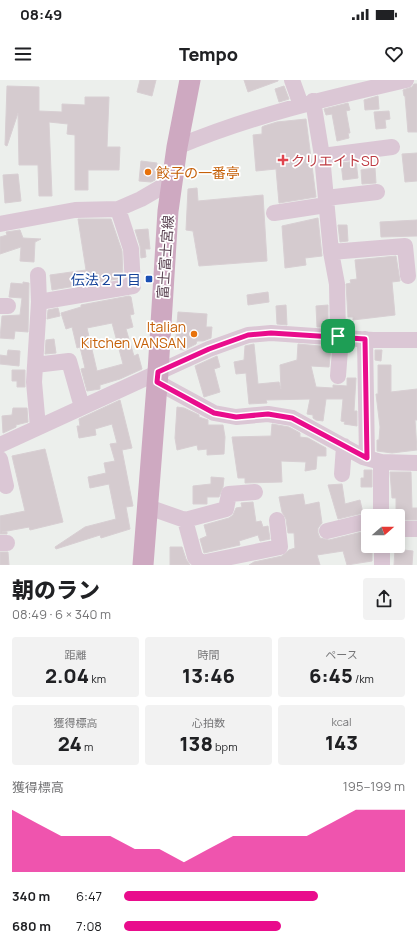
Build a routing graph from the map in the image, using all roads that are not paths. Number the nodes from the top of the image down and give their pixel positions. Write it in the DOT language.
graph roads {
  1 [pos="190,80"];
  2 [pos="292,80"];
  3 [pos="406,80"];
  4 [pos="307,103"];
  5 [pos="177,147"];
  6 [pos="392,147"];
  7 [pos="322,156"];
  8 [pos="172,181"];
  9 [pos="377,192"];
  10 [pos="326,202"];
  11 [pos="118,209"];
  12 [pos="274,213"];
  13 [pos="0,224"];
  14 [pos="331,252"];
  15 [pos="38,275"];
  16 [pos="408,276"];
  17 [pos="39,302"];
  18 [pos="340,336"];
  19 [pos="365,339"];
  20 [pos="417,340"];
  21 [pos="35,365"];
  22 [pos="338,376"];
  23 [pos="158,377"];
  24 [pos="82,407"];
  25 [pos="38,427"];
  26 [pos="0,445"];
  27 [pos="344,446"];
  28 [pos="0,459"];
  29 [pos="374,460"];
  30 [pos="417,463"];
  31 [pos="342,474"];
  32 [pos="6,486"];
  33 [pos="255,492"];
  34 [pos="148,507"];
  35 [pos="381,509"];
  36 [pos="185,520"];
  37 [pos="277,520"];
  38 [pos="361,523"];
  39 [pos="417,528"];
  40 [pos="405,529"];
  41 [pos="327,531"];
  42 [pos="382,553"];
  43 [pos="249,560"];
  44 [pos="143,565"];
  45 [pos="148,565"];
  46 [pos="382,565"];
  1 -- 5 [label="main road, 富士富士宮線"];
  2 -- 4 [label="street"];
  3 -- 4 [label="street"];
  4 -- 5 [label="street"];
  4 -- 7 [label="street"];
  5 -- 8 [label="main road, 富士富士宮線"];
  6 -- 7 [label="street"];
  7 -- 10 [label="street"];
  8 -- 11 [label="street"];
  8 -- 23 [label="main road, 富士富士宮線"];
  9 -- 10 [label="street"];
  10 -- 12 [label="street"];
  10 -- 14 [label="street"];
  11 -- 13 [label="street"];
  11 -- 17 [label="street"];
  14 -- 16 [label="street"];
  14 -- 18 [label="street"];
  15 -- 17 [label="street"];
  17 -- 21 [label="street"];
  18 -- 19 [label="street"];
  18 -- 22 [label="street"];
  18 -- 23 [label="street"];
  19 -- 20 [label="street"];
  19 -- 29 [label="street"];
  21 -- 24 [label="street"];
  21 -- 25 [label="street"];
  23 -- 24 [label="street"];
  23 -- 27 [label="street"];
  23 -- 34 [label="main road, 富士富士宮線"];
  24 -- 25 [label="street"];
  25 -- 26 [label="street"];
  27 -- 29 [label="street"];
  27 -- 31 [label="street"];
  28 -- 32 [label="street"];
  29 -- 30 [label="street"];
  29 -- 35 [label="street"];
  33 -- 36 [label="street"];
  34 -- 36 [label="street"];
  34 -- 44 [label="main road, 富士富士宮線"];
  34 -- 45 [label="main road, 富士富士宮線"];
  36 -- 43 [label="street"];
  37 -- 43 [label="street"];
  38 -- 41 [label="street"];
  39 -- 40 [label="street"];
  42 -- 46 [label="street"];
}
